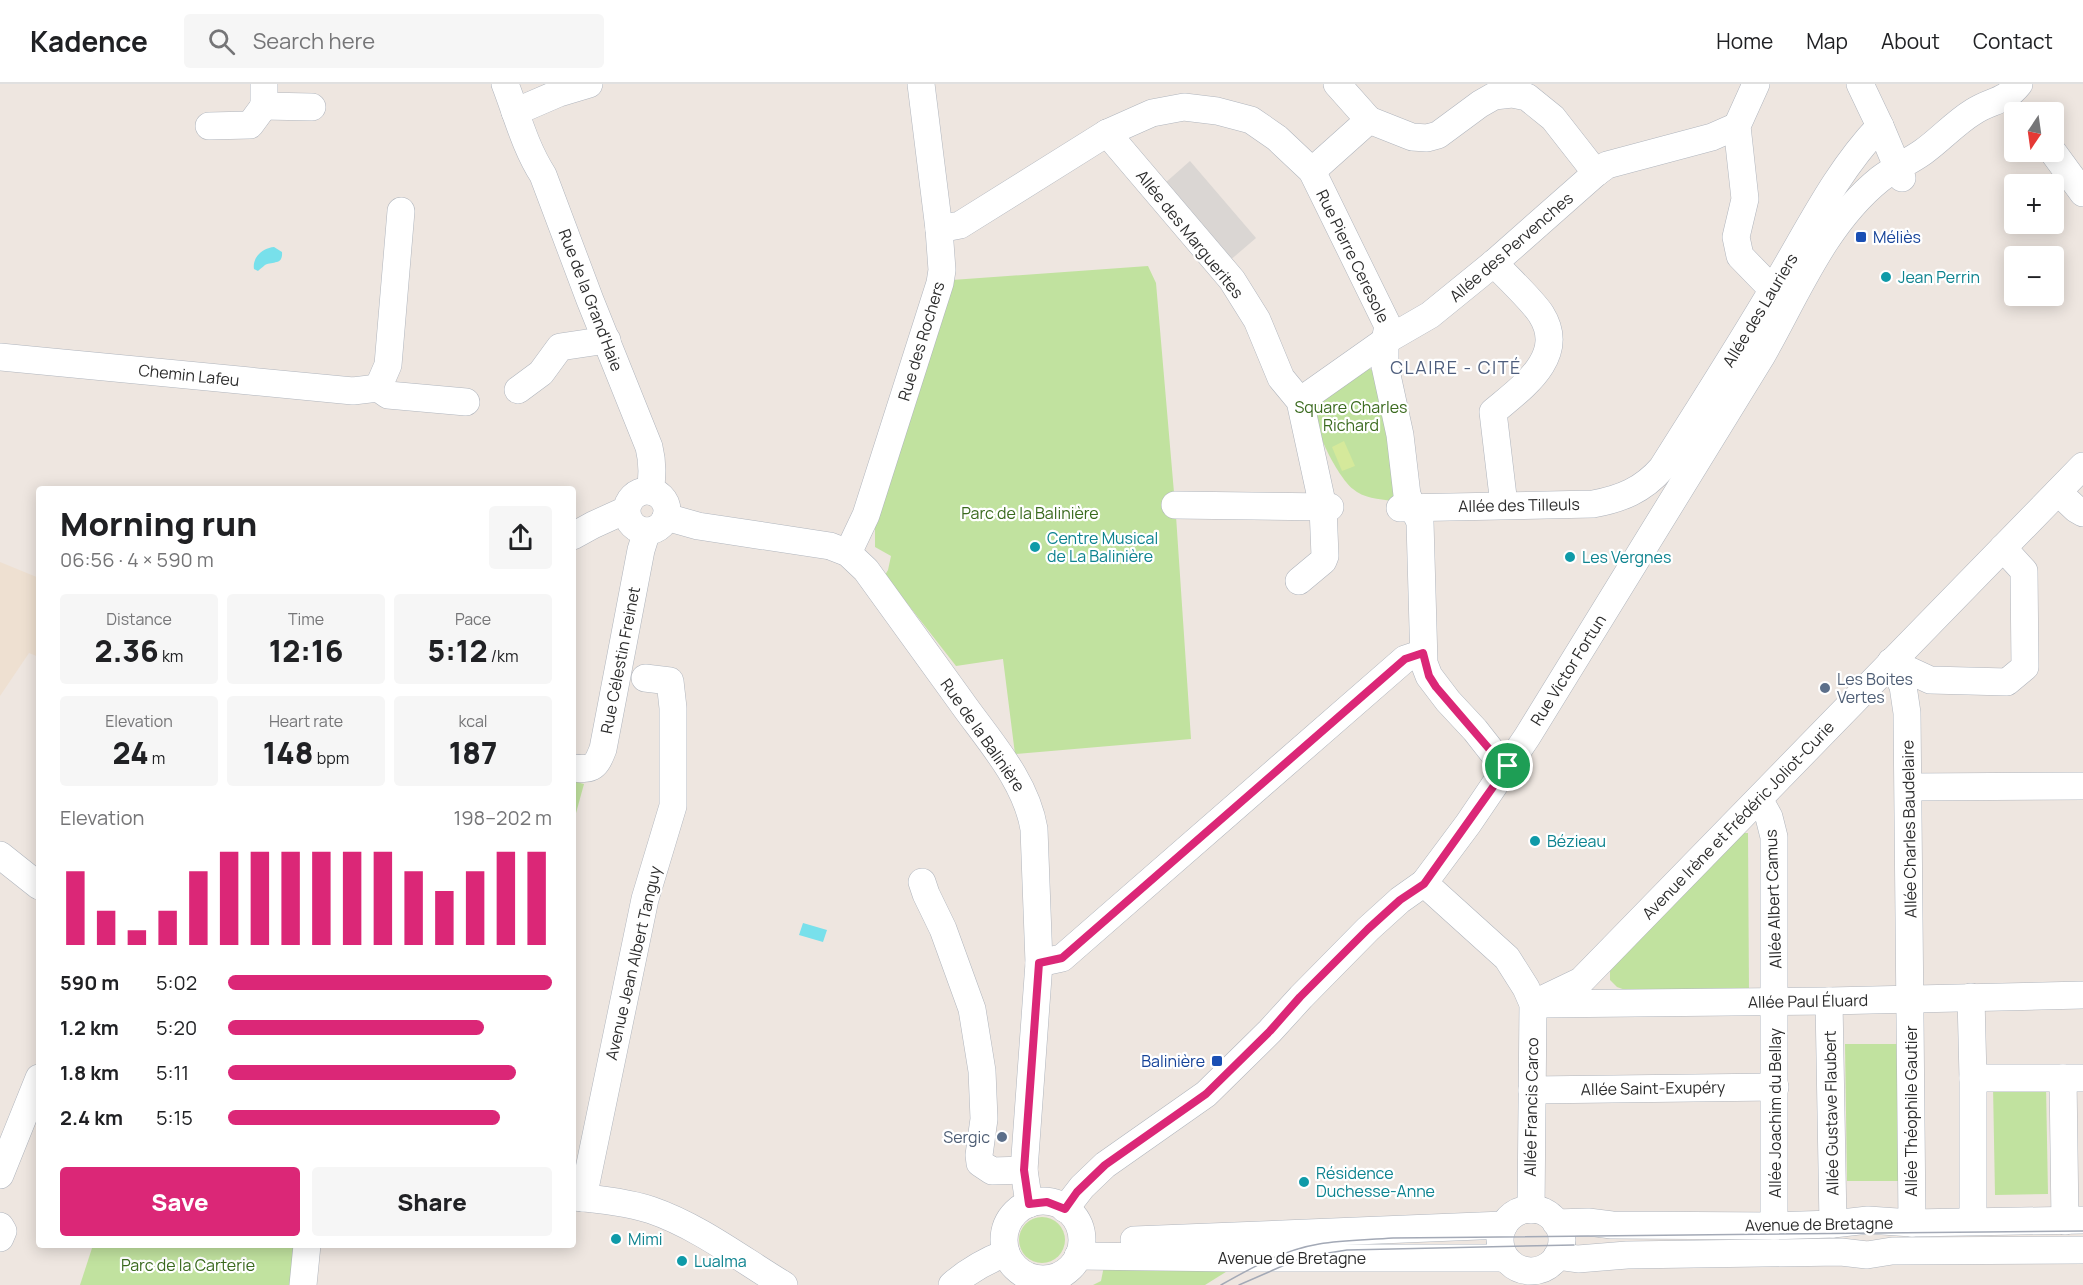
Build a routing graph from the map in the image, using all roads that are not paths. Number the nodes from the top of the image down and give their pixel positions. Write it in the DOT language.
graph roads {
  1 [pos="505,84"];
  2 [pos="589,84"];
  3 [pos="921,84"];
  4 [pos="1337,84"];
  5 [pos="1756,84"];
  6 [pos="1860,84"];
  7 [pos="264,95"];
  8 [pos="2018,97"];
  9 [pos="312,106"];
  10 [pos="515,112"];
  11 [pos="1369,120"];
  12 [pos="209,126"];
  13 [pos="1737,126"];
  14 [pos="1880,126"];
  15 [pos="1107,133"];
  16 [pos="2060,162"];
  17 [pos="1312,171"];
  18 [pos="1900,172"];
  19 [pos="1596,173"];
  20 [pos="2083,193"];
  21 [pos="401,211"];
  22 [pos="939,229"];
  23 [pos="1494,263"];
  24 [pos="1780,301"];
  25 [pos="607,340"];
  26 [pos="1385,341"];
  27 [pos="0,357"];
  28 [pos="378,387"];
  29 [pos="518,390"];
  30 [pos="1300,401"];
  31 [pos="466,402"];
  32 [pos="2083,466"];
  33 [pos="650,491"];
  34 [pos="1636,491"];
  35 [pos="2058,492"];
  36 [pos="1175,505"];
  37 [pos="1504,505"];
  38 [pos="1327,507"];
  39 [pos="1406,508"];
  40 [pos="626,510"];
  41 [pos="2083,513"];
  42 [pos="656,524"];
  43 [pos="576,534"];
  44 [pos="2003,548"];
  45 [pos="848,553"];
  46 [pos="1299,581"];
  47 [pos="1423,653"];
  48 [pos="1891,662"];
  49 [pos="645,678"];
  50 [pos="1508,766"];
  51 [pos="576,768"];
  52 [pos="2083,786"];
  53 [pos="1910,787"];
  54 [pos="1759,799"];
  55 [pos="0,855"];
  56 [pos="922,882"];
  57 [pos="36,884"];
  58 [pos="1424,884"];
  59 [pos="1039,963"];
  60 [pos="2083,995"];
  61 [pos="1971,997"];
  62 [pos="1911,999"];
  63 [pos="1775,1001"];
  64 [pos="1829,1001"];
  65 [pos="1533,1004"];
  66 [pos="1973,1078"];
  67 [pos="2073,1078"];
  68 [pos="1775,1087"];
  69 [pos="1532,1090"];
  70 [pos="36,1094"];
  71 [pos="28,1138"];
  72 [pos="1024,1170"];
  73 [pos="0,1175"];
  74 [pos="578,1197"];
  75 [pos="1029,1204"];
  76 [pos="1065,1209"];
  77 [pos="1531,1210"];
  78 [pos="1973,1221"];
  79 [pos="2074,1221"];
  80 [pos="1556,1223"];
  81 [pos="1912,1223"];
  82 [pos="1833,1224"];
  83 [pos="1504,1225"];
  84 [pos="0,1226"];
  85 [pos="1774,1226"];
  86 [pos="0,1238"];
  87 [pos="1080,1247"];
  88 [pos="307,1248"];
  89 [pos="2083,1250"];
  90 [pos="1006,1253"];
  91 [pos="1557,1256"];
  92 [pos="1505,1258"];
  93 [pos="1530,1278"];
  94 [pos="1053,1282"];
  95 [pos="303,1285"];
  96 [pos="784,1285"];
  97 [pos="952,1285"];
  1 -- 10 [label="street, Rue de la Grand'Haie"];
  2 -- 10 [label="street"];
  3 -- 22 [label="street, Rue des Rochers"];
  4 -- 11 [label="street"];
  5 -- 13 [label="street"];
  6 -- 14 [label="street"];
  7 -- 9 [label="street"];
  7 -- 12 [label="street"];
  8 -- 18 [label="street, Rue Victor Fortun"];
  10 -- 25 [label="street, Rue de la Grand'Haie"];
  11 -- 17 [label="street"];
  11 -- 19 [label="street"];
  13 -- 19 [label="street, Allée des Pervenches"];
  13 -- 24 [label="street"];
  14 -- 18 [label="street"];
  14 -- 24 [label="street, Allée des Lauriers"];
  15 -- 17 [label="street, Rue Pierre Ceresole"];
  15 -- 22 [label="street, Rue Pierre Ceresole"];
  15 -- 30 [label="street, Allée des Marguerites"];
  16 -- 20 [label="street"];
  17 -- 26 [label="street, Rue Pierre Ceresole"];
  18 -- 24 [label="street, Rue Victor Fortun"];
  19 -- 23 [label="street, Allée des Pervenches"];
  21 -- 28 [label="street"];
  22 -- 45 [label="street, Rue des Rochers"];
  23 -- 26 [label="street, Allée des Pervenches"];
  23 -- 37 [label="street"];
  24 -- 34 [label="street, Allée des Lauriers"];
  24 -- 50 [label="street, Rue Victor Fortun"];
  25 -- 29 [label="street"];
  25 -- 33 [label="street, Rue de la Grand'Haie"];
  26 -- 30 [label="street, Allée des Pervenches"];
  26 -- 39 [label="street, Rue Pierre Ceresole"];
  27 -- 28 [label="street, Chemin Lafeu"];
  28 -- 31 [label="street, Chemin Lafeu"];
  30 -- 38 [label="street, Allée des Marguerites"];
  32 -- 35 [label="street, Avenue Irène et Frédéric Joliot-Curie"];
  33 -- 40 [label="street"];
  33 -- 42 [label="street"];
  34 -- 37 [label="street, Allée des Tilleuls"];
  35 -- 41 [label="street"];
  35 -- 44 [label="street, Avenue Irène et Frédéric Joliot-Curie"];
  36 -- 38 [label="street"];
  37 -- 39 [label="street, Allée des Tilleuls"];
  38 -- 46 [label="street, Allée des Marguerites"];
  39 -- 47 [label="street, Rue Pierre Ceresole"];
  40 -- 42 [label="street"];
  40 -- 43 [label="street"];
  42 -- 45 [label="street, Rue de la Balinière"];
  42 -- 51 [label="street, Rue Célestin Freinet"];
  44 -- 48 [label="street, Avenue Irène et Frédéric Joliot-Curie"];
  44 -- 48 [label="street"];
  45 -- 59 [label="street, Rue de la Balinière"];
  47 -- 50 [label="street, Rue Pierre Ceresole"];
  47 -- 59 [label="street"];
  48 -- 53 [label="street, Allée Charles Baudelaire"];
  48 -- 54 [label="street, Avenue Irène et Frédéric Joliot-Curie"];
  49 -- 74 [label="street, Avenue Jean Albert Tanguy"];
  50 -- 58 [label="street, Rue Victor Fortun"];
  52 -- 53 [label="street"];
  53 -- 62 [label="street, Allée Charles Baudelaire"];
  54 -- 63 [label="street, Allée Albert Camus"];
  54 -- 65 [label="street, Avenue Irène et Frédéric Joliot-Curie"];
  55 -- 57 [label="street"];
  56 -- 72 [label="street"];
  58 -- 65 [label="street"];
  58 -- 76 [label="street, Rue Victor Fortun"];
  59 -- 72 [label="street, Rue de la Balinière"];
  60 -- 61 [label="street, Allée Paul Éluard"];
  61 -- 62 [label="street, Allée Paul Éluard"];
  61 -- 66 [label="street"];
  62 -- 64 [label="street, Allée Paul Éluard"];
  62 -- 81 [label="street, Allée Théophile Gautier"];
  63 -- 64 [label="street, Allée Paul Éluard"];
  63 -- 65 [label="street, Allée Paul Éluard"];
  63 -- 68 [label="street, Allée Joachim du Bellay"];
  64 -- 82 [label="street, Allée Gustave Flaubert"];
  65 -- 69 [label="street, Allée Francis Carco"];
  66 -- 67 [label="street"];
  66 -- 78 [label="street"];
  67 -- 79 [label="street"];
  68 -- 69 [label="street, Allée Saint-Exupéry"];
  68 -- 85 [label="street, Allée Joachim du Bellay"];
  69 -- 77 [label="street, Allée Francis Carco"];
  70 -- 71 [label="street"];
  71 -- 73 [label="street"];
  72 -- 75 [label="street, Rue de la Balinière"];
  74 -- 96 [label="street"];
  75 -- 76 [label="street"];
  75 -- 90 [label="street"];
  76 -- 87 [label="street"];
  77 -- 80 [label="street"];
  77 -- 83 [label="street"];
  78 -- 79 [label="street, Avenue de Bretagne"];
  78 -- 81 [label="street, Avenue de Bretagne"];
  80 -- 85 [label="street, Avenue de Bretagne"];
  80 -- 91 [label="street"];
  81 -- 82 [label="street, Avenue de Bretagne"];
  82 -- 85 [label="street, Avenue de Bretagne"];
  83 -- 87 [label="street, Avenue de Bretagne"];
  83 -- 92 [label="street"];
  84 -- 86 [label="street"];
  87 -- 92 [label="street, Avenue de Bretagne"];
  87 -- 94 [label="street"];
  88 -- 95 [label="street"];
  89 -- 91 [label="street, Avenue de Bretagne"];
  90 -- 94 [label="street"];
  90 -- 97 [label="street"];
  91 -- 93 [label="street"];
  92 -- 93 [label="street"];
}
